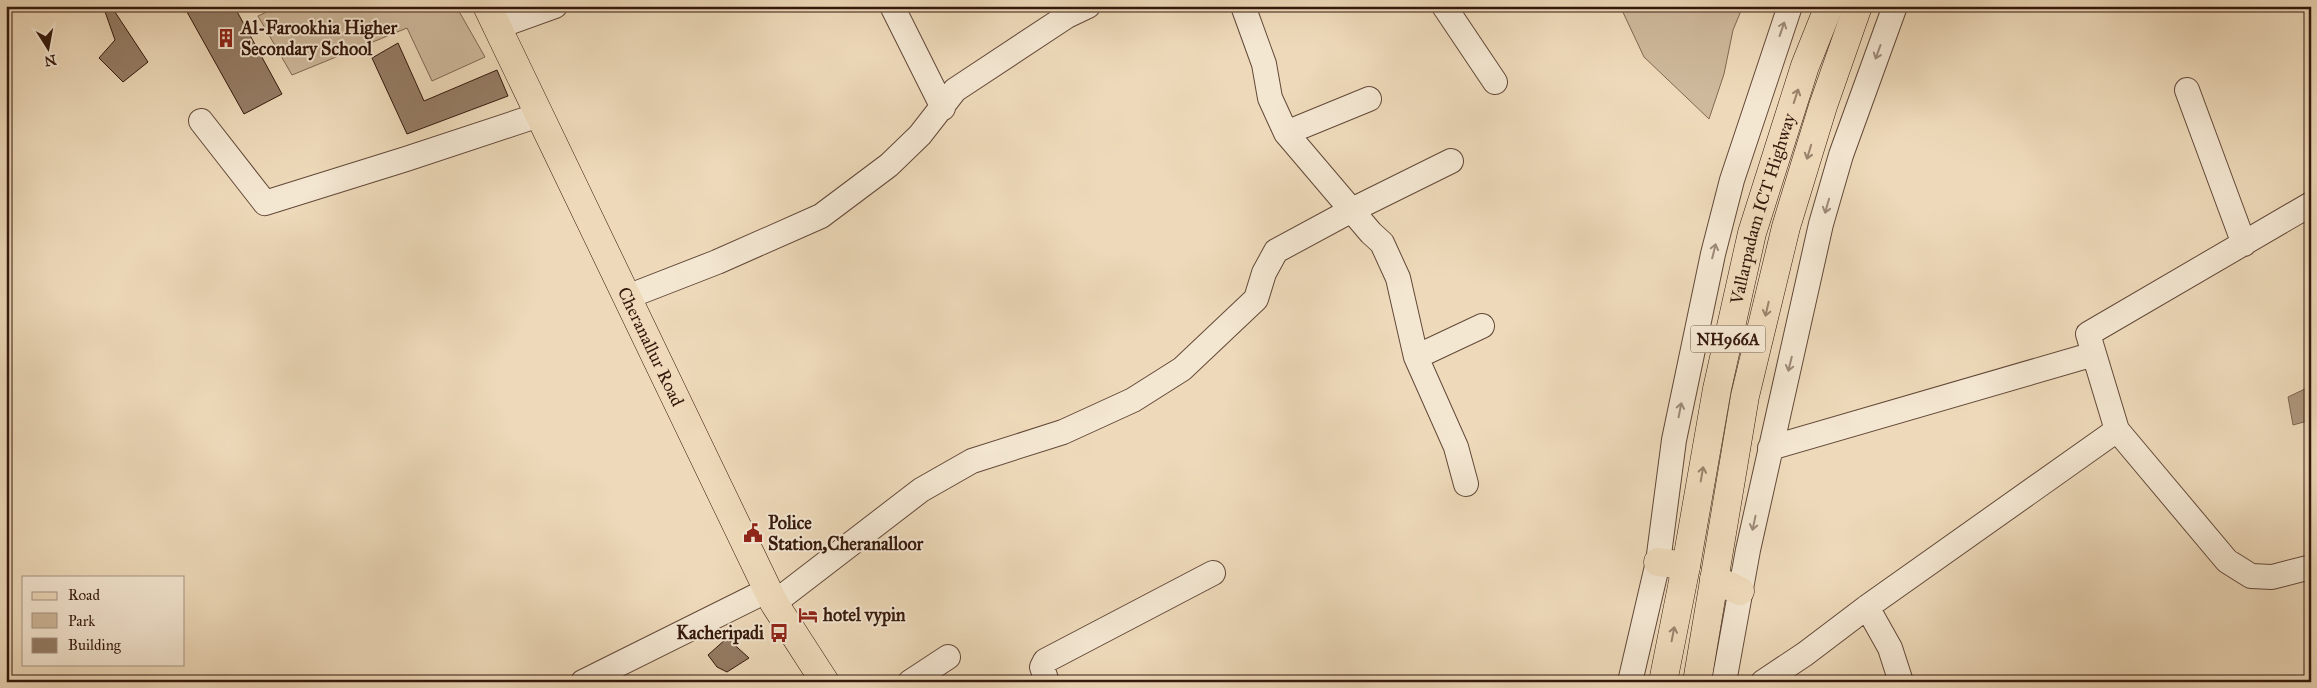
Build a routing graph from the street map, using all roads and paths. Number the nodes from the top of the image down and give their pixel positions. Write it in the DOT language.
graph roads {
  1 [pos="555,6"];
  2 [pos="892,6"];
  3 [pos="1088,6"];
  4 [pos="1243,6"];
  5 [pos="1444,6"];
  6 [pos="1790,6"];
  7 [pos="1829,6"];
  8 [pos="1858,6"];
  9 [pos="1895,6"];
  10 [pos="492,16"];
  11 [pos="1495,82"];
  12 [pos="2187,90"];
  13 [pos="1369,99"];
  14 [pos="943,108"];
  15 [pos="539,115"];
  16 [pos="201,121"];
  17 [pos="1286,133"];
  18 [pos="1451,161"];
  19 [pos="2311,204"];
  20 [pos="1352,210"];
  21 [pos="2244,244"];
  22 [pos="627,297"];
  23 [pos="1482,326"];
  24 [pos="2094,354"];
  25 [pos="1416,357"];
  26 [pos="1717,389"];
  27 [pos="1746,396"];
  28 [pos="2117,430"];
  29 [pos="1770,448"];
  30 [pos="1466,484"];
  31 [pos="1658,562"];
  32 [pos="1686,566"];
  33 [pos="2311,567"];
  34 [pos="1213,573"];
  35 [pos="1714,579"];
  36 [pos="1740,591"];
  37 [pos="771,596"];
  38 [pos="1868,607"];
  39 [pos="948,657"];
  40 [pos="583,682"];
  41 [pos="824,682"];
  42 [pos="910,682"];
  43 [pos="1047,682"];
  44 [pos="1630,682"];
  45 [pos="1663,682"];
  46 [pos="1697,682"];
  47 [pos="1724,682"];
  48 [pos="1763,682"];
  49 [pos="1901,682"];
  1 -- 10 [label="street"];
  2 -- 14 [label="street"];
  3 -- 14 [label="street"];
  4 -- 17 [label="street"];
  5 -- 11 [label="street"];
  31 -- 6 [label="street, one-way"];
  26 -- 7 [label="main road, Vallarpadam ICT Highway / NH966A, one-way"];
  8 -- 27 [label="main road, Vallarpadam ICT Highway / NH966A, one-way"];
  9 -- 29 [label="street, one-way"];
  10 -- 15 [label="main road, Cheranallur Road"];
  12 -- 21 [label="street"];
  13 -- 17 [label="street"];
  14 -- 22 [label="street"];
  15 -- 16 [label="street"];
  15 -- 22 [label="main road, Cheranallur Road"];
  17 -- 20 [label="street"];
  18 -- 20 [label="street"];
  19 -- 21 [label="street"];
  20 -- 25 [label="street"];
  20 -- 37 [label="street"];
  21 -- 24 [label="street"];
  22 -- 37 [label="main road, Cheranallur Road"];
  23 -- 25 [label="street"];
  24 -- 28 [label="street"];
  24 -- 29 [label="street"];
  25 -- 30 [label="street"];
  26 -- 27 [label="main road"];
  32 -- 26 [label="main road, Vallarpadam ICT Highway / NH966A, one-way"];
  27 -- 35 [label="main road, Vallarpadam ICT Highway / NH966A"];
  28 -- 33 [label="street"];
  28 -- 38 [label="street"];
  29 -- 36 [label="street, one-way"];
  31 -- 32 [label="main road"];
  31 -- 44 [label="street"];
  45 -- 32 [label="main road, Vallarpadam ICT Highway / NH966A, one-way"];
  34 -- 43 [label="street"];
  35 -- 36 [label="main road"];
  35 -- 46 [label="main road, Vallarpadam ICT Highway / NH966A"];
  36 -- 47 [label="street"];
  37 -- 40 [label="street"];
  37 -- 41 [label="main road, Cheranallur Road"];
  38 -- 48 [label="street"];
  38 -- 49 [label="street"];
  39 -- 42 [label="street"];
}
